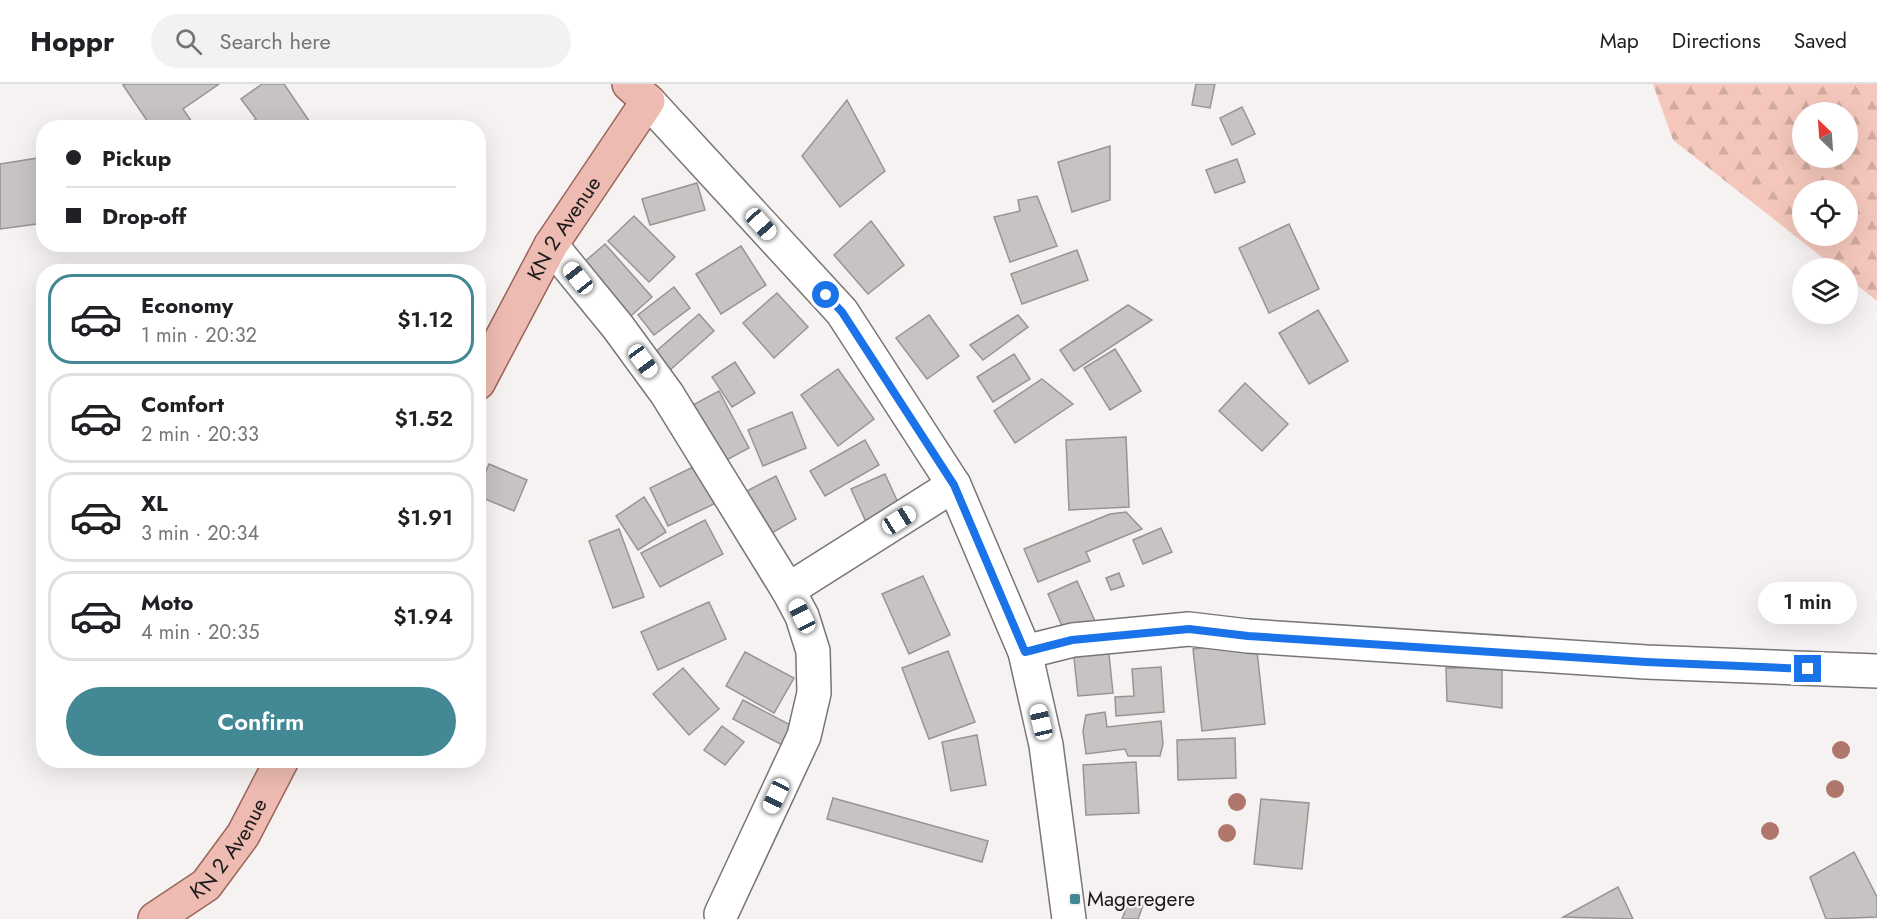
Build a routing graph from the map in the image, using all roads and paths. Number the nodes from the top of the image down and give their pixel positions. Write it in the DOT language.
graph roads {
  1 [pos="638,92"];
  2 [pos="551,245"];
  3 [pos="486,368"];
  4 [pos="954,485"];
  5 [pos="788,590"];
  6 [pos="1025,652"];
  7 [pos="1877,672"];
  8 [pos="278,768"];
  9 [pos="721,914"];
  10 [pos="155,919"];
  11 [pos="1069,919"];
  1 -- 2 [label="main road, KN 2 Avenue"];
  1 -- 4 [label="street"];
  2 -- 3 [label="main road, KN 2 Avenue"];
  2 -- 5 [label="street"];
  4 -- 5 [label="street"];
  4 -- 6 [label="street"];
  5 -- 9 [label="street"];
  6 -- 7 [label="street"];
  6 -- 11 [label="street"];
  8 -- 10 [label="main road, KN 2 Avenue"];
}
